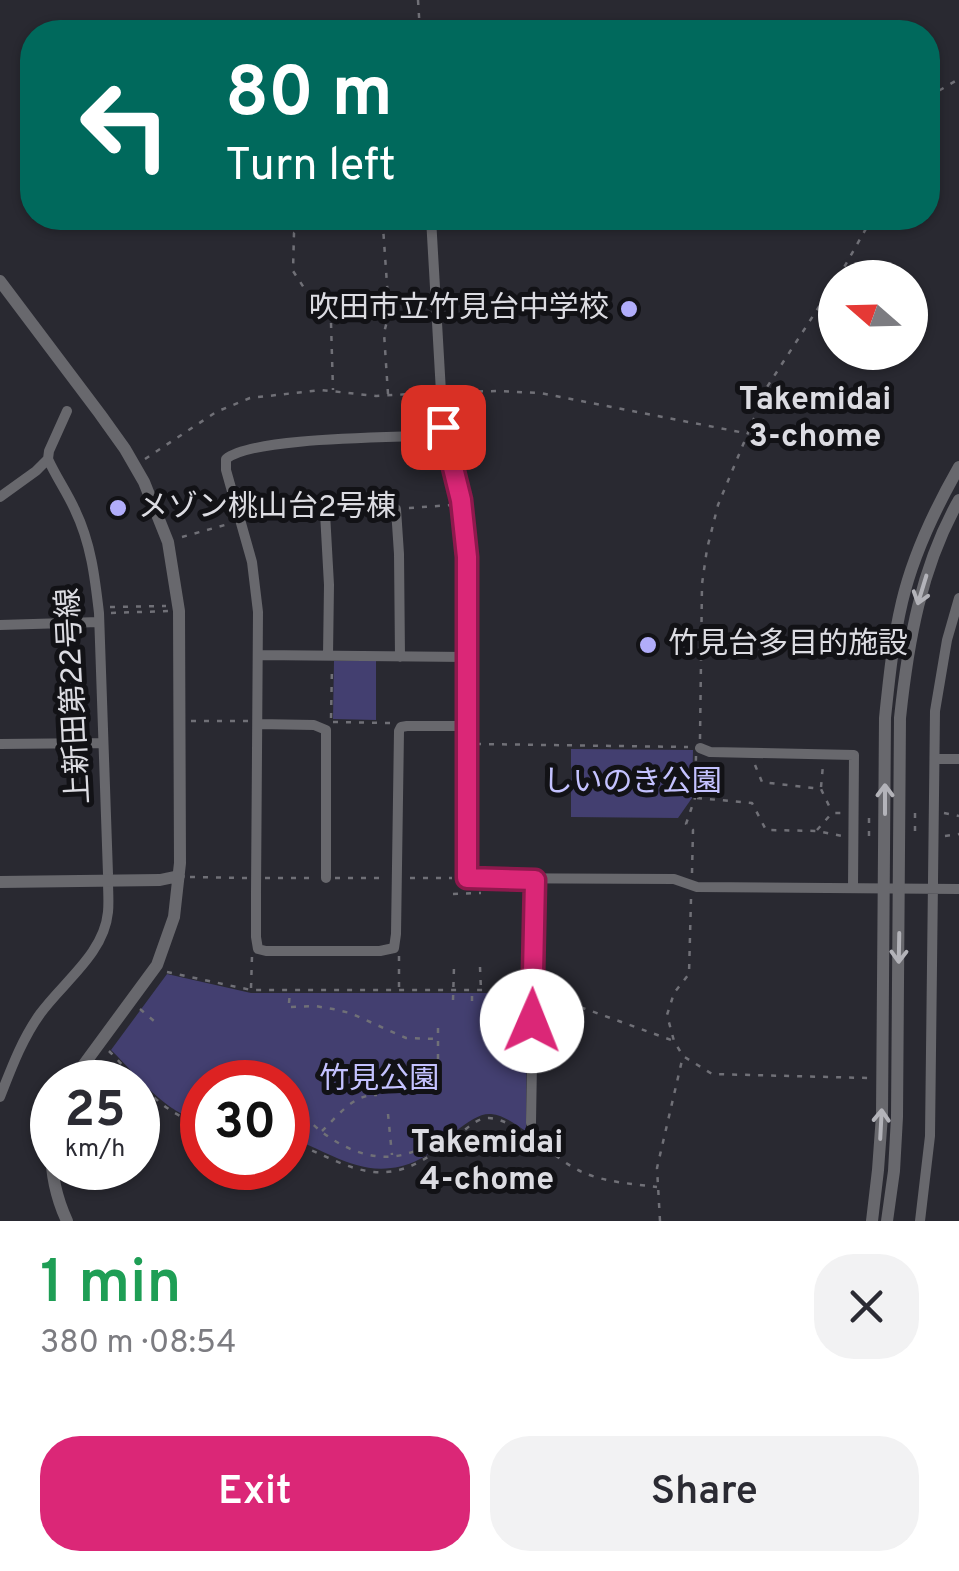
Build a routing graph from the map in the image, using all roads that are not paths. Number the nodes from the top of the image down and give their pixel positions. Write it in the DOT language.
graph roads {
  1 [pos="431,230"];
  2 [pos="0,281"];
  3 [pos="67,411"];
  4 [pos="444,435"];
  5 [pos="48,459"];
  6 [pos="959,466"];
  7 [pos="0,497"];
  8 [pos="959,500"];
  9 [pos="396,509"];
  10 [pos="326,513"];
  11 [pos="959,598"];
  12 [pos="99,614"];
  13 [pos="0,625"];
  14 [pos="258,655"];
  15 [pos="328,656"];
  16 [pos="467,656"];
  17 [pos="400,657"];
  18 [pos="258,724"];
  19 [pos="467,726"];
  20 [pos="102,743"];
  21 [pos="0,744"];
  22 [pos="700,748"];
  23 [pos="936,759"];
  24 [pos="959,760"];
  25 [pos="179,876"];
  26 [pos="108,878"];
  27 [pos="326,878"];
  28 [pos="0,879"];
  29 [pos="535,880"];
  30 [pos="884,887"];
  31 [pos="853,888"];
  32 [pos="900,888"];
  33 [pos="932,888"];
  34 [pos="959,889"];
  35 [pos="87,1060"];
  36 [pos="0,1097"];
  37 [pos="530,1123"];
  38 [pos="57,1190"];
  39 [pos="67,1221"];
  40 [pos="872,1221"];
  41 [pos="887,1221"];
  42 [pos="920,1221"];
  1 -- 4 [label="street"];
  2 -- 25 [label="street"];
  3 -- 5 [label="street"];
  4 -- 14 [label="street"];
  4 -- 16 [label="street"];
  5 -- 7 [label="street"];
  5 -- 12 [label="street, 上新田第22号線"];
  30 -- 6 [label="street, one-way"];
  8 -- 32 [label="street, one-way"];
  9 -- 17 [label="street"];
  10 -- 15 [label="street"];
  11 -- 23 [label="street"];
  12 -- 13 [label="street"];
  12 -- 20 [label="street, 上新田第22号線"];
  14 -- 15 [label="street"];
  14 -- 18 [label="street"];
  15 -- 17 [label="street"];
  16 -- 17 [label="street"];
  16 -- 19 [label="street"];
  18 -- 19 [label="street"];
  18 -- 27 [label="street"];
  19 -- 29 [label="street"];
  20 -- 21 [label="street"];
  20 -- 26 [label="street, 上新田第22号線"];
  22 -- 31 [label="street"];
  23 -- 24 [label="street"];
  23 -- 33 [label="street"];
  25 -- 26 [label="street"];
  25 -- 35 [label="street"];
  26 -- 28 [label="street"];
  26 -- 36 [label="street, 上新田第22号線"];
  29 -- 31 [label="street"];
  29 -- 37 [label="street"];
  30 -- 31 [label="street"];
  30 -- 32 [label="street"];
  40 -- 30 [label="street, one-way"];
  32 -- 33 [label="street"];
  32 -- 41 [label="street, one-way"];
  33 -- 34 [label="street"];
  33 -- 42 [label="street"];
  38 -- 39 [label="street"];
}
